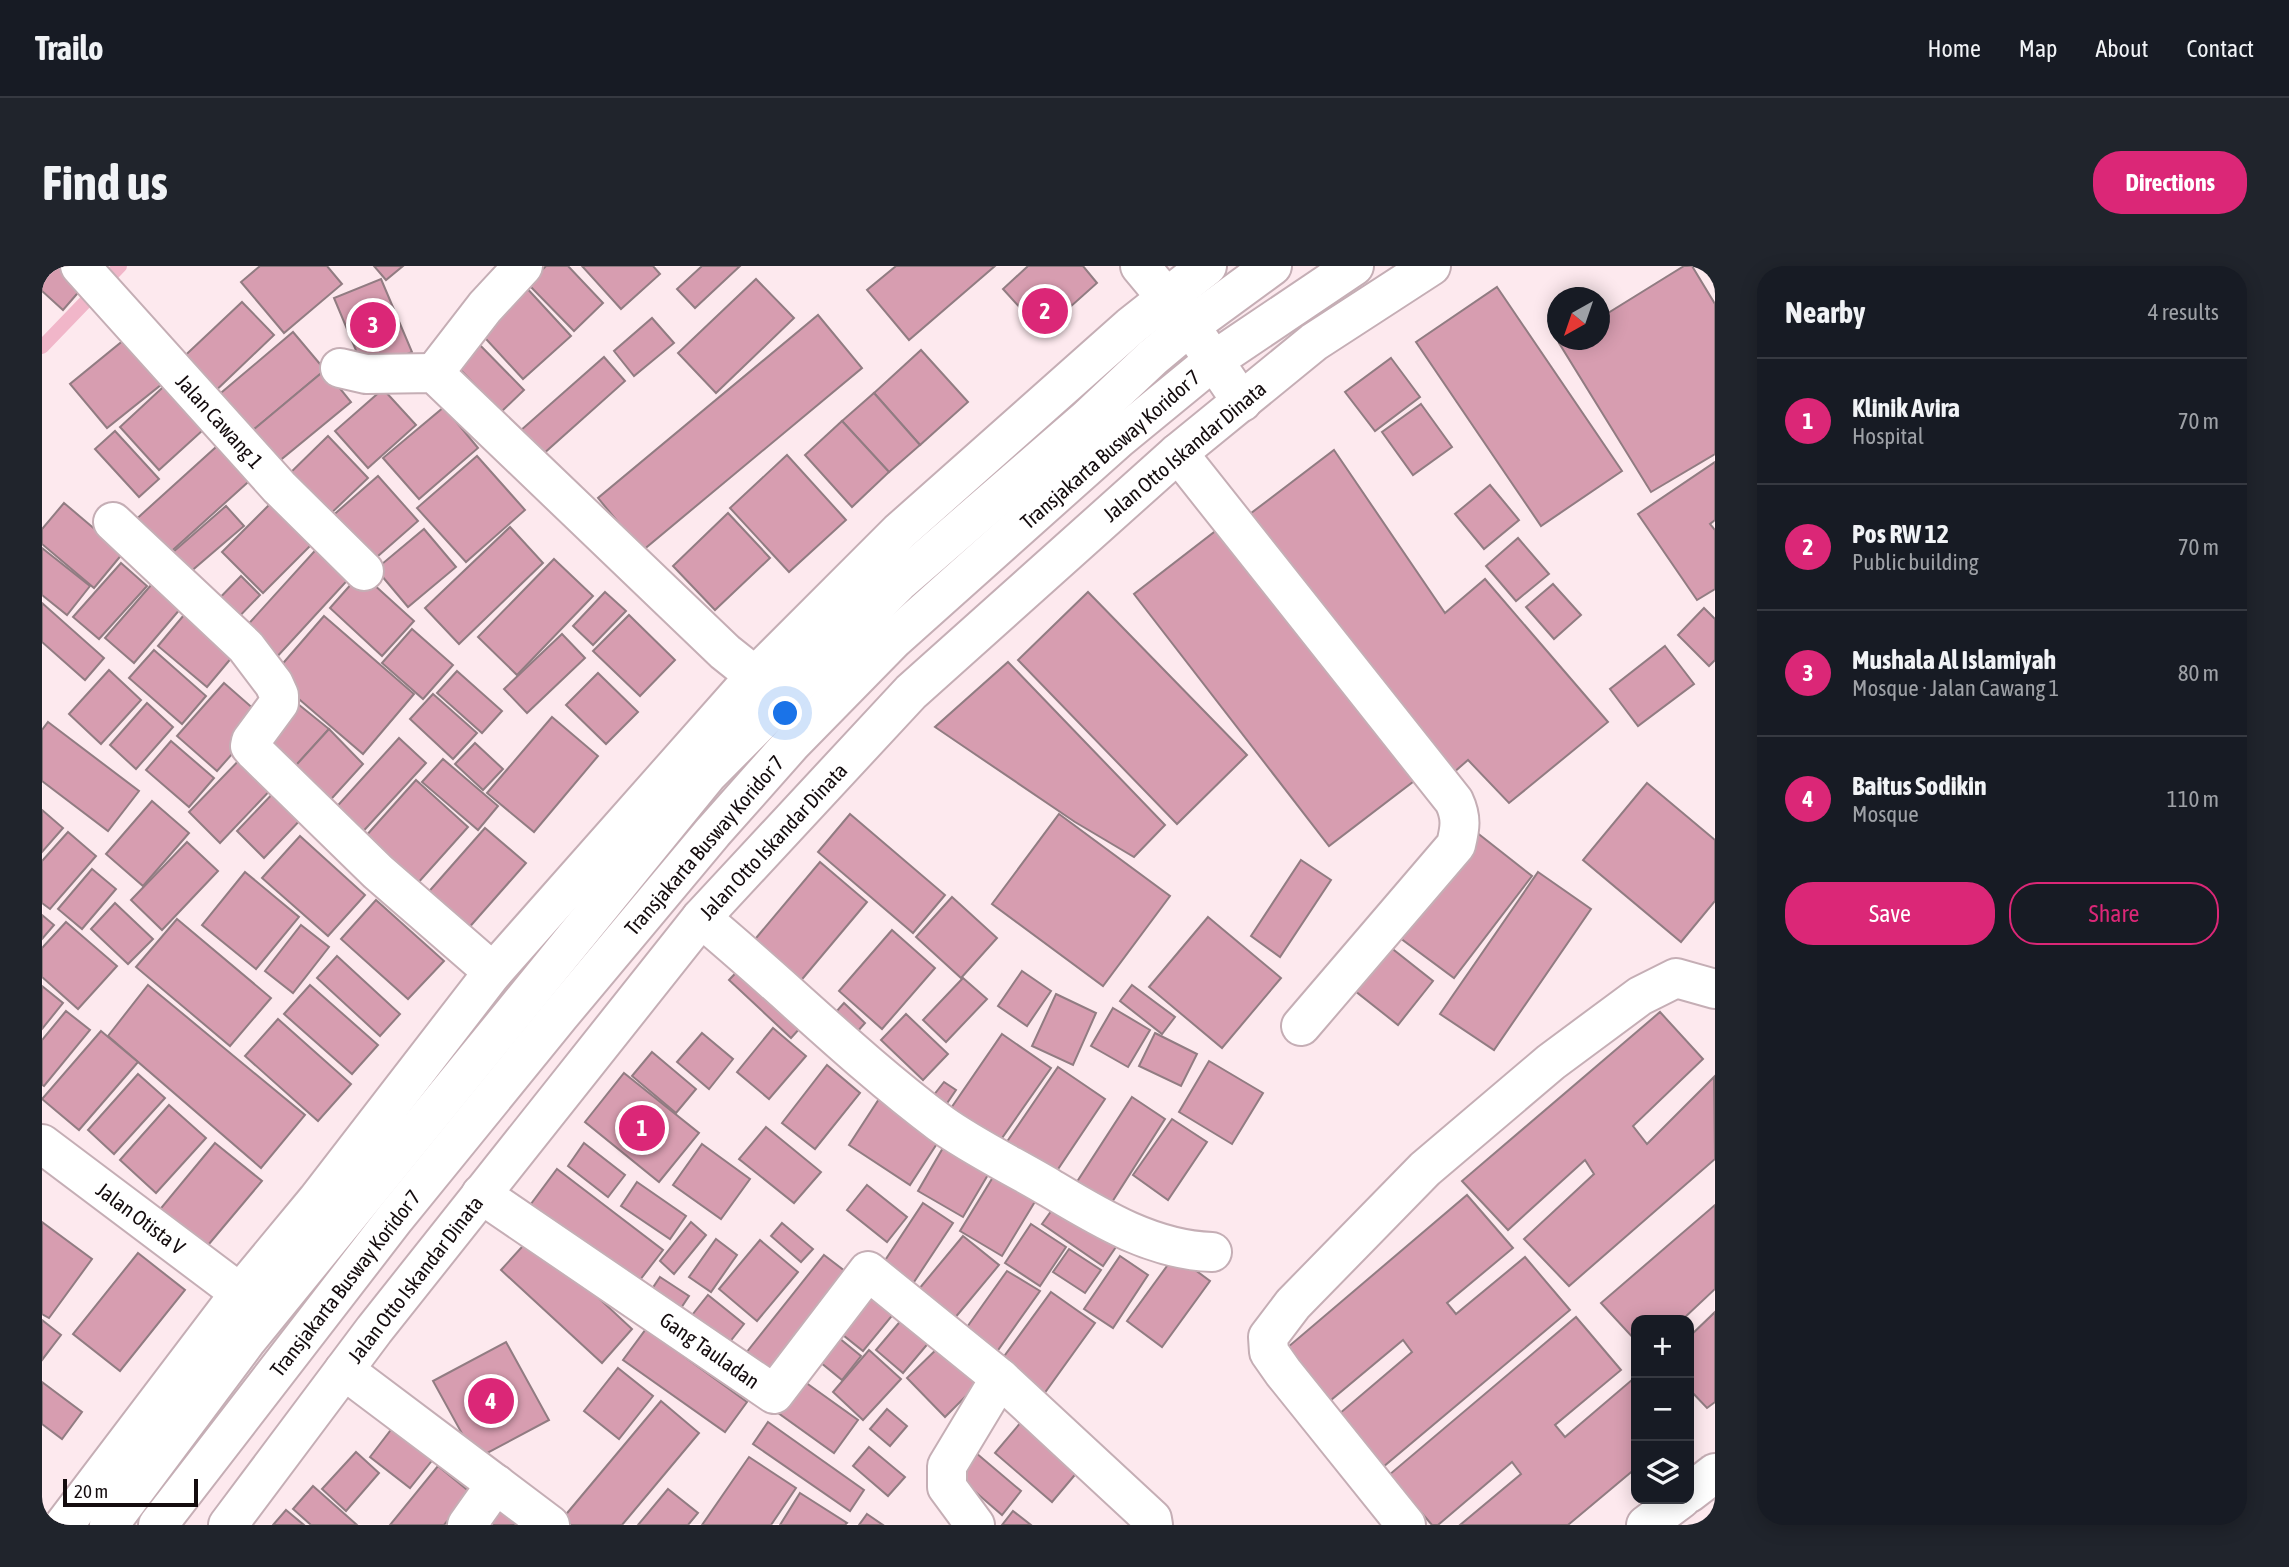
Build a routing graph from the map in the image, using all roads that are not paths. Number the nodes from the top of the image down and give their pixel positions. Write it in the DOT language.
graph roads {
  1 [pos="523,266"];
  2 [pos="1140,266"];
  3 [pos="1207,266"];
  4 [pos="1272,266"];
  5 [pos="1354,266"];
  6 [pos="1431,266"];
  7 [pos="88,275"];
  8 [pos="1178,312"];
  9 [pos="1213,361"];
  10 [pos="340,368"];
  11 [pos="434,373"];
  12 [pos="1241,402"];
  13 [pos="1178,453"];
  14 [pos="113,522"];
  15 [pos="364,571"];
  16 [pos="755,676"];
  17 [pos="701,918"];
  18 [pos="493,972"];
  19 [pos="1715,989"];
  20 [pos="1301,1026"];
  21 [pos="42,1144"];
  22 [pos="481,1195"];
  23 [pos="1212,1252"];
  24 [pos="240,1293"];
  25 [pos="344,1370"];
  26 [pos="1000,1378"];
  27 [pos="1715,1473"];
  28 [pos="496,1484"];
  29 [pos="1694,1489"];
  30 [pos="1674,1504"];
  31 [pos="65,1525"];
  32 [pos="109,1525"];
  33 [pos="158,1525"];
  34 [pos="228,1525"];
  35 [pos="467,1525"];
  36 [pos="550,1525"];
  37 [pos="975,1525"];
  38 [pos="1153,1525"];
  39 [pos="1406,1525"];
  40 [pos="1646,1525"];
  1 -- 11 [label="street"];
  2 -- 8 [label="street"];
  3 -- 8 [label="street"];
  4 -- 8 [label="street, Transjakarta Busway Koridor 7"];
  5 -- 9 [label="street, Transjakarta Busway Koridor 7"];
  6 -- 12 [label="street, Jalan Otto Iskandar Dinata"];
  7 -- 15 [label="street, Jalan Cawang 1"];
  8 -- 9 [label="street"];
  8 -- 16 [label="street"];
  8 -- 32 [label="street, Transjakarta Busway Koridor 7"];
  9 -- 12 [label="street"];
  9 -- 33 [label="street, Transjakarta Busway Koridor 7"];
  10 -- 11 [label="street"];
  11 -- 16 [label="street"];
  12 -- 13 [label="street, Jalan Otto Iskandar Dinata"];
  13 -- 17 [label="street, Jalan Otto Iskandar Dinata"];
  13 -- 20 [label="street"];
  14 -- 18 [label="street"];
  16 -- 18 [label="street"];
  17 -- 22 [label="street, Jalan Otto Iskandar Dinata"];
  17 -- 23 [label="street"];
  18 -- 24 [label="street"];
  19 -- 39 [label="street"];
  21 -- 24 [label="street, Jalan Otista V"];
  22 -- 25 [label="street, Jalan Otto Iskandar Dinata"];
  22 -- 26 [label="street, Gang Tauladan"];
  24 -- 31 [label="street"];
  25 -- 28 [label="street"];
  25 -- 34 [label="street, Jalan Otto Iskandar Dinata"];
  26 -- 37 [label="street"];
  26 -- 38 [label="street, Gang Tauladan"];
  27 -- 29 [label="street"];
  28 -- 35 [label="street"];
  28 -- 36 [label="street"];
  30 -- 40 [label="street"];
}
